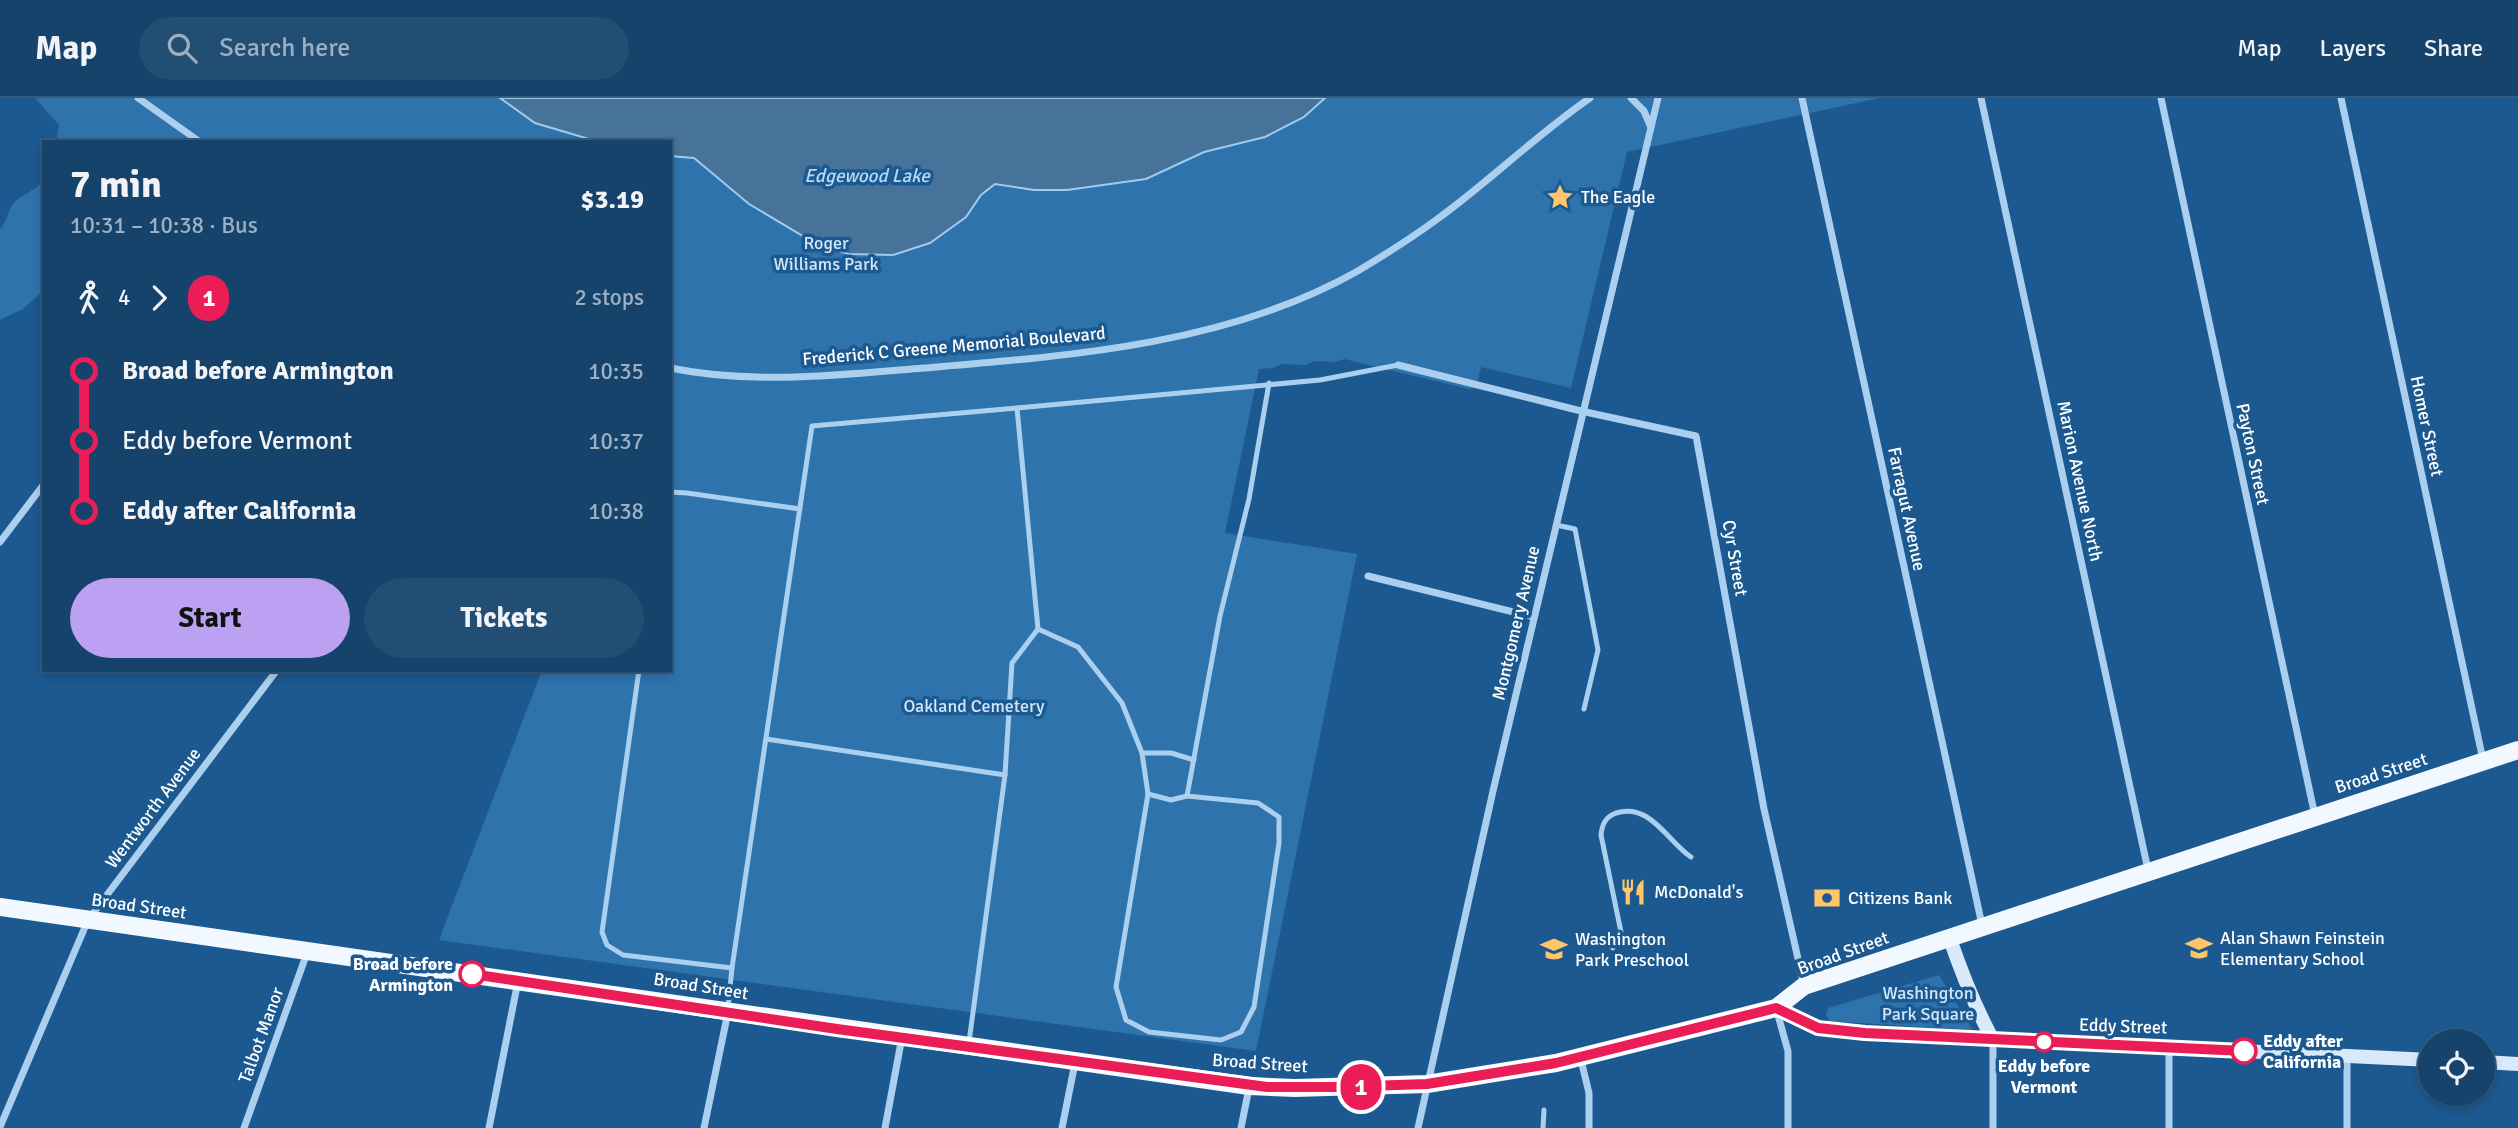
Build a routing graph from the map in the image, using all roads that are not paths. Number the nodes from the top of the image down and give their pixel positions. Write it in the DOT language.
graph roads {
  1 [pos="138,98"];
  2 [pos="1590,98"];
  3 [pos="1631,98"];
  4 [pos="1658,98"];
  5 [pos="1802,98"];
  6 [pos="1982,98"];
  7 [pos="2161,98"];
  8 [pos="2341,98"];
  9 [pos="1650,127"];
  10 [pos="197,140"];
  11 [pos="1398,365"];
  12 [pos="672,368"];
  13 [pos="1269,383"];
  14 [pos="1017,408"];
  15 [pos="1581,411"];
  16 [pos="42,487"];
  17 [pos="672,492"];
  18 [pos="800,509"];
  19 [pos="1556,525"];
  20 [pos="0,542"];
  21 [pos="1368,576"];
  22 [pos="1534,617"];
  23 [pos="1038,629"];
  24 [pos="275,672"];
  25 [pos="639,672"];
  26 [pos="1584,709"];
  27 [pos="766,739"];
  28 [pos="2518,750"];
  29 [pos="1142,753"];
  30 [pos="1194,760"];
  31 [pos="2483,761"];
  32 [pos="1005,775"];
  33 [pos="1148,794"];
  34 [pos="1187,796"];
  35 [pos="2315,816"];
  36 [pos="1690,857"];
  37 [pos="2148,871"];
  38 [pos="0,907"];
  39 [pos="88,920"];
  40 [pos="1982,926"];
  41 [pos="1951,939"];
  42 [pos="1613,948"];
  43 [pos="308,952"];
  44 [pos="732,968"];
  45 [pos="518,980"];
  46 [pos="1804,986"];
  47 [pos="1776,1008"];
  48 [pos="728,1011"];
  49 [pos="902,1037"];
  50 [pos="1993,1040"];
  51 [pos="969,1046"];
  52 [pos="2169,1047"];
  53 [pos="1580,1056"];
  54 [pos="2347,1056"];
  55 [pos="2418,1059"];
  56 [pos="1075,1061"];
  57 [pos="2495,1063"];
  58 [pos="2518,1064"];
  59 [pos="1427,1084"];
  60 [pos="1249,1086"];
  61 [pos="1544,1110"];
  62 [pos="0,1127"];
  63 [pos="244,1128"];
  64 [pos="489,1128"];
  65 [pos="704,1128"];
  66 [pos="885,1128"];
  67 [pos="1062,1128"];
  68 [pos="1241,1128"];
  69 [pos="1418,1128"];
  70 [pos="1543,1128"];
  71 [pos="1589,1128"];
  72 [pos="1788,1128"];
  73 [pos="1993,1128"];
  74 [pos="2169,1128"];
  75 [pos="2347,1128"];
  1 -- 10 [label="street"];
  2 -- 12 [label="street, Frederick C Greene Memorial Boulevard"];
  3 -- 9 [label="street"];
  4 -- 9 [label="street, Montgomery Avenue"];
  5 -- 40 [label="street, Farragut Avenue"];
  6 -- 37 [label="street, Marion Avenue North"];
  7 -- 35 [label="street, Payton Street"];
  8 -- 31 [label="street, Homer Street"];
  9 -- 15 [label="street, Montgomery Avenue"];
  11 -- 13 [label="lane"];
  11 -- 15 [label="street, Cyr Street"];
  13 -- 14 [label="lane"];
  13 -- 30 [label="lane"];
  14 -- 18 [label="lane"];
  14 -- 23 [label="lane"];
  15 -- 19 [label="street, Montgomery Avenue"];
  15 -- 46 [label="street, Cyr Street"];
  16 -- 20 [label="street"];
  17 -- 18 [label="lane"];
  18 -- 27 [label="lane"];
  19 -- 22 [label="street, Montgomery Avenue"];
  19 -- 26 [label="lane"];
  21 -- 22 [label="street"];
  22 -- 59 [label="street, Montgomery Avenue"];
  23 -- 29 [label="lane"];
  23 -- 32 [label="lane"];
  24 -- 39 [label="street, Wentworth Avenue"];
  25 -- 44 [label="lane"];
  27 -- 32 [label="lane"];
  27 -- 44 [label="lane"];
  28 -- 31 [label="main road, Broad Street"];
  29 -- 30 [label="lane"];
  29 -- 33 [label="lane"];
  30 -- 34 [label="lane"];
  31 -- 35 [label="main road, Broad Street"];
  32 -- 51 [label="lane"];
  33 -- 34 [label="lane"];
  33 -- 34 [label="lane"];
  35 -- 37 [label="main road, Broad Street"];
  36 -- 42 [label="lane"];
  37 -- 40 [label="main road, Broad Street"];
  38 -- 39 [label="main road, Broad Street"];
  39 -- 43 [label="main road, Broad Street"];
  39 -- 62 [label="street, Wentworth Avenue"];
  40 -- 41 [label="main road, Broad Street"];
  41 -- 46 [label="main road, Broad Street"];
  41 -- 50 [label="main road"];
  43 -- 45 [label="main road, Broad Street"];
  43 -- 63 [label="street, Talbot Manor"];
  44 -- 48 [label="lane"];
  45 -- 48 [label="main road, Broad Street"];
  45 -- 64 [label="street"];
  46 -- 47 [label="main road, Broad Street"];
  47 -- 50 [label="main road, Eddy Street"];
  47 -- 53 [label="main road, Broad Street"];
  47 -- 72 [label="street"];
  48 -- 49 [label="main road, Broad Street"];
  48 -- 65 [label="street"];
  49 -- 51 [label="main road, Broad Street"];
  49 -- 66 [label="street"];
  50 -- 52 [label="main road, Eddy Street"];
  50 -- 73 [label="street"];
  51 -- 56 [label="main road, Broad Street"];
  52 -- 54 [label="main road, Eddy Street"];
  52 -- 74 [label="street"];
  53 -- 59 [label="main road, Broad Street"];
  53 -- 71 [label="street"];
  54 -- 55 [label="main road, Eddy Street"];
  54 -- 75 [label="street"];
  56 -- 60 [label="main road, Broad Street"];
  56 -- 67 [label="street"];
  57 -- 58 [label="main road"];
  59 -- 60 [label="main road, Broad Street"];
  59 -- 69 [label="street, Montgomery Avenue"];
  60 -- 68 [label="street"];
  61 -- 70 [label="lane"];
}
